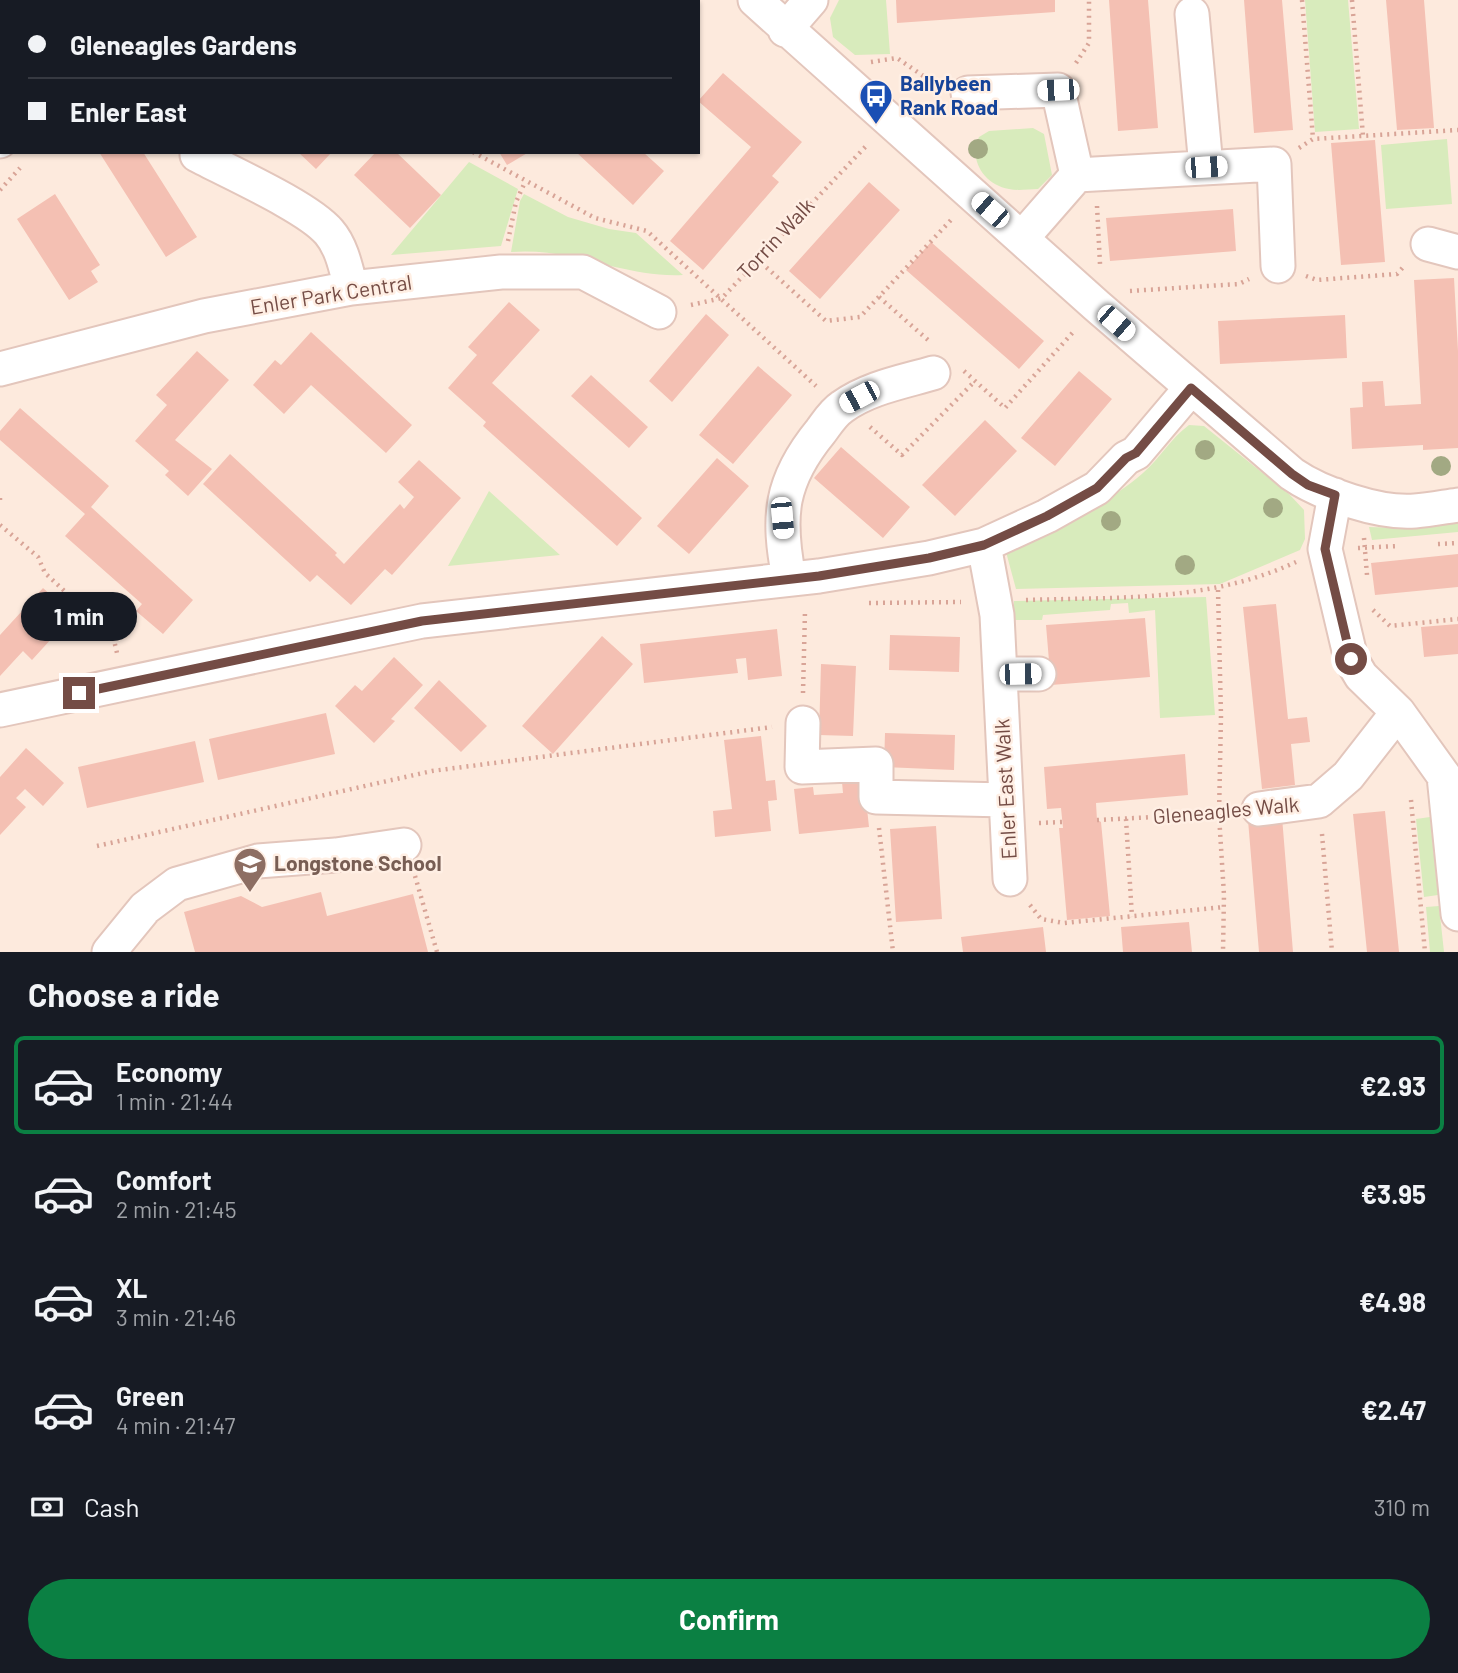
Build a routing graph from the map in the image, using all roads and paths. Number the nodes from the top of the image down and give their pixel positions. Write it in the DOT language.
graph roads {
  1 [pos="755,0"];
  2 [pos="811,0"];
  3 [pos="1089,0"];
  4 [pos="1302,0"];
  5 [pos="1352,0"];
  6 [pos="1192,14"];
  7 [pos="785,30"];
  8 [pos="858,64"];
  9 [pos="1058,90"];
  10 [pos="968,93"];
  11 [pos="1458,130"];
  12 [pos="876,136"];
  13 [pos="1363,136"];
  14 [pos="1313,139"];
  15 [pos="476,154"];
  16 [pos="197,155"];
  17 [pos="1274,164"];
  18 [pos="1206,167"];
  19 [pos="1077,175"];
  20 [pos="525,182"];
  21 [pos="1097,204"];
  22 [pos="960,211"];
  23 [pos="1022,238"];
  24 [pos="1443,248"];
  25 [pos="505,249"];
  26 [pos="756,258"];
  27 [pos="1278,266"];
  28 [pos="1101,269"];
  29 [pos="351,288"];
  30 [pos="1120,292"];
  31 [pos="879,297"];
  32 [pos="722,298"];
  33 [pos="659,312"];
  34 [pos="1083,322"];
  35 [pos="941,361"];
  36 [pos="0,369"];
  37 [pos="975,381"];
  38 [pos="1191,388"];
  39 [pos="843,406"];
  40 [pos="1348,498"];
  41 [pos="1458,505"];
  42 [pos="0,524"];
  43 [pos="1458,542"];
  44 [pos="1429,544"];
  45 [pos="984,545"];
  46 [pos="1403,546"];
  47 [pos="1365,548"];
  48 [pos="1325,549"];
  49 [pos="804,577"];
  50 [pos="1368,584"];
  51 [pos="1218,590"];
  52 [pos="993,601"];
  53 [pos="866,603"];
  54 [pos="1370,608"];
  55 [pos="1458,619"];
  56 [pos="1000,674"];
  57 [pos="1039,674"];
  58 [pos="125,683"];
  59 [pos="0,710"];
  60 [pos="1398,712"];
  61 [pos="803,723"];
  62 [pos="876,797"];
  63 [pos="1006,800"];
  64 [pos="1319,802"];
  65 [pos="1259,809"];
  66 [pos="1219,815"];
  67 [pos="1126,819"];
  68 [pos="1097,820"];
  69 [pos="404,845"];
  70 [pos="97,846"];
  71 [pos="1010,879"];
  72 [pos="1457,903"];
  73 [pos="1224,907"];
  74 [pos="1132,918"];
  75 [pos="109,952"];
  76 [pos="437,952"];
  77 [pos="893,952"];
  78 [pos="1223,952"];
  79 [pos="1332,952"];
  1 -- 7 [label="street"];
  2 -- 7 [label="street"];
  3 -- 9 [label="path"];
  4 -- 14 [label="path"];
  5 -- 13 [label="path"];
  6 -- 18 [label="street"];
  7 -- 23 [label="street"];
  8 -- 10 [label="path"];
  9 -- 10 [label="street"];
  9 -- 19 [label="street"];
  11 -- 13 [label="path"];
  12 -- 26 [label="path, Torrin Walk"];
  13 -- 14 [label="path"];
  14 -- 17 [label="path"];
  15 -- 20 [label="path"];
  16 -- 29 [label="street"];
  17 -- 18 [label="street"];
  17 -- 27 [label="street"];
  18 -- 19 [label="street"];
  19 -- 23 [label="street"];
  20 -- 25 [label="path"];
  20 -- 32 [label="path"];
  21 -- 28 [label="path"];
  22 -- 31 [label="path"];
  23 -- 38 [label="street"];
  24 -- 27 [label="path"];
  26 -- 31 [label="path"];
  26 -- 32 [label="path, Torrin Walk"];
  27 -- 30 [label="path"];
  29 -- 33 [label="street, Enler Park Central"];
  29 -- 36 [label="street, Enler Park Central"];
  31 -- 35 [label="path"];
  32 -- 33 [label="path, Torrin Walk"];
  32 -- 39 [label="path"];
  34 -- 37 [label="path"];
  35 -- 37 [label="path"];
  35 -- 39 [label="street"];
  37 -- 39 [label="path"];
  38 -- 40 [label="street"];
  38 -- 45 [label="street"];
  39 -- 49 [label="street"];
  40 -- 41 [label="street"];
  40 -- 47 [label="path"];
  40 -- 48 [label="street"];
  42 -- 58 [label="path"];
  43 -- 44 [label="path"];
  45 -- 49 [label="street"];
  45 -- 52 [label="street, Enler East Walk"];
  46 -- 47 [label="path"];
  47 -- 48 [label="path"];
  47 -- 50 [label="path"];
  48 -- 51 [label="path"];
  48 -- 60 [label="street"];
  49 -- 58 [label="street"];
  49 -- 61 [label="path"];
  51 -- 52 [label="path"];
  51 -- 66 [label="path"];
  52 -- 53 [label="path"];
  52 -- 56 [label="street, Enler East Walk"];
  54 -- 55 [label="path"];
  56 -- 57 [label="street"];
  56 -- 63 [label="street, Enler East Walk"];
  58 -- 59 [label="street"];
  60 -- 64 [label="street, Gleneagles Walk"];
  60 -- 72 [label="street"];
  61 -- 62 [label="street"];
  61 -- 70 [label="path"];
  62 -- 63 [label="street"];
  62 -- 77 [label="path"];
  63 -- 71 [label="street, Enler East Walk"];
  64 -- 65 [label="street, Gleneagles Walk"];
  64 -- 79 [label="path"];
  65 -- 66 [label="path, Gleneagles Walk"];
  66 -- 67 [label="path, Gleneagles Walk"];
  66 -- 73 [label="path"];
  67 -- 68 [label="path, Gleneagles Walk"];
  67 -- 74 [label="path"];
  69 -- 75 [label="street"];
  69 -- 76 [label="path"];
  71 -- 74 [label="path"];
  73 -- 74 [label="path"];
  73 -- 78 [label="path"];
}
